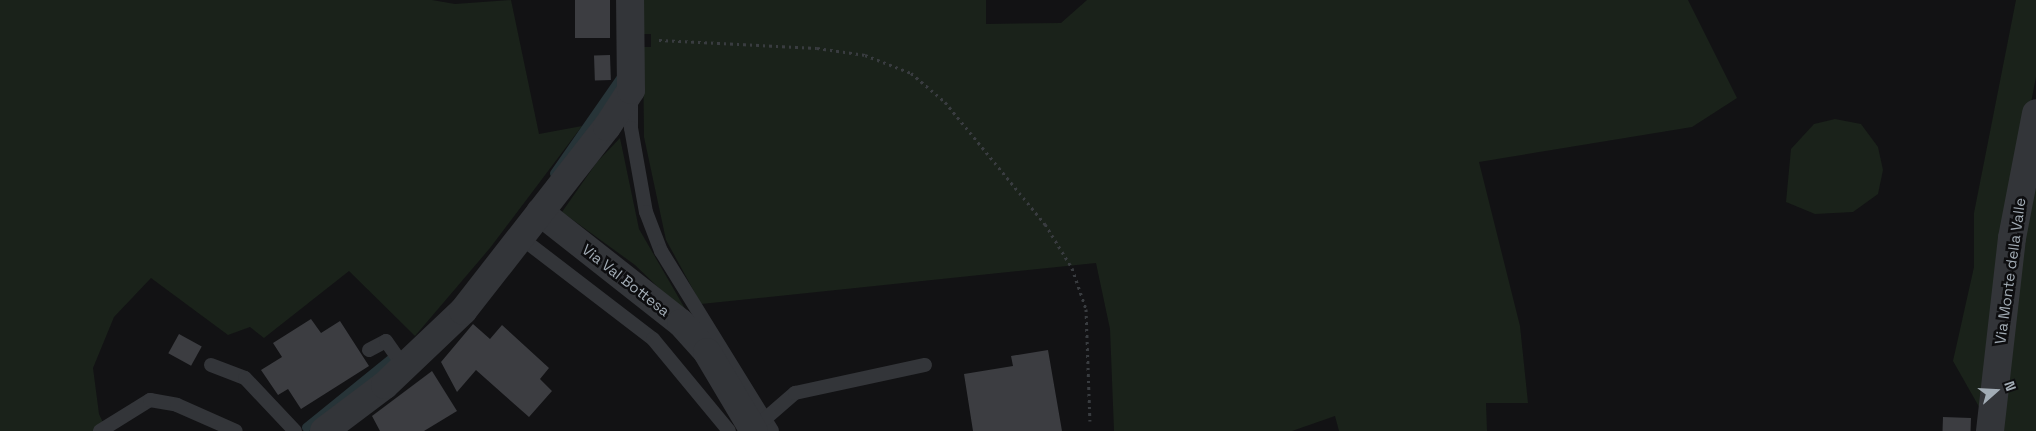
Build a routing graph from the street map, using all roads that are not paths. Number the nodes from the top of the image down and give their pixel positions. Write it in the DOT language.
graph roads {
  1 [pos="630,0"];
  2 [pos="631,90"];
  3 [pos="2036,113"];
  4 [pos="540,212"];
  5 [pos="520,237"];
  6 [pos="369,350"];
  7 [pos="211,365"];
  8 [pos="925,365"];
  9 [pos="404,367"];
  10 [pos="759,425"];
  11 [pos="100,431"];
  12 [pos="236,431"];
  13 [pos="295,431"];
  14 [pos="324,431"];
  15 [pos="729,431"];
  16 [pos="772,431"];
  17 [pos="1990,431"];
  1 -- 2 [label="street"];
  2 -- 4 [label="street"];
  2 -- 10 [label="lane"];
  3 -- 17 [label="street, Via Monte della Valle"];
  4 -- 5 [label="street"];
  4 -- 10 [label="street, Via Val Bottesa"];
  5 -- 9 [label="street"];
  5 -- 15 [label="lane"];
  6 -- 9 [label="lane"];
  7 -- 13 [label="lane"];
  8 -- 10 [label="lane"];
  9 -- 14 [label="street"];
  10 -- 16 [label="lane"];
  11 -- 12 [label="lane"];
}
